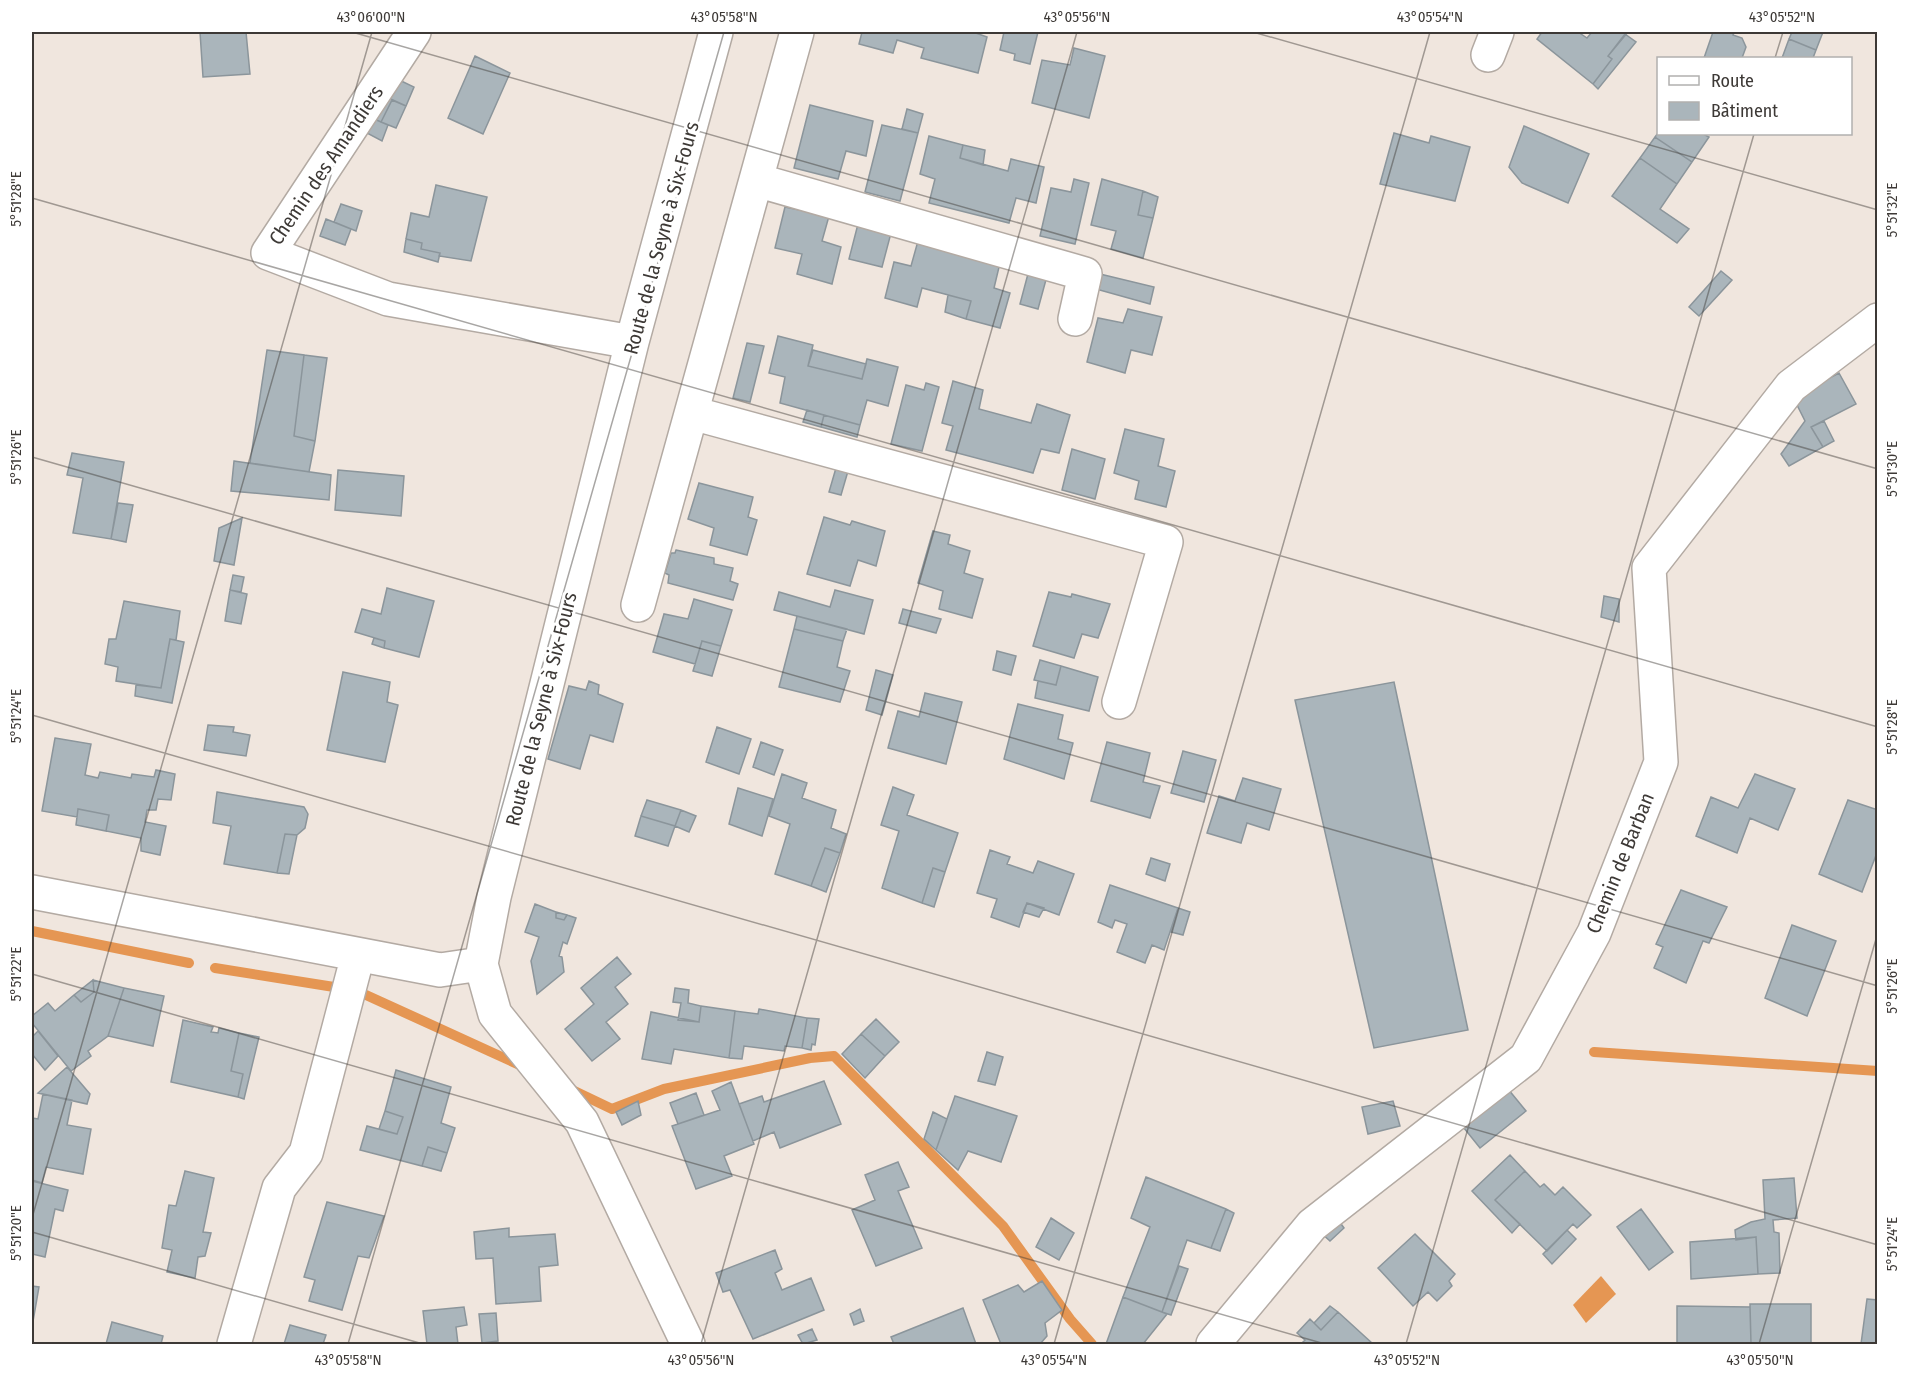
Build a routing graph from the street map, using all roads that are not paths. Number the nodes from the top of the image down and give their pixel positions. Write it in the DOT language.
graph roads {
  1 [pos="414,32"];
  2 [pos="716,32"];
  3 [pos="797,32"];
  4 [pos="756,180"];
  5 [pos="1076,319"];
  6 [pos="1878,320"];
  7 [pos="632,342"];
  8 [pos="692,413"];
  9 [pos="638,605"];
  10 [pos="1119,702"];
  11 [pos="32,892"];
  12 [pos="358,955"];
  13 [pos="481,964"];
  14 [pos="234,1344"];
  15 [pos="688,1344"];
  16 [pos="1213,1344"];
  1 -- 7 [label="street, Chemin des Amandiers"];
  2 -- 7 [label="street, Route de la Seyne à Six-Fours"];
  3 -- 4 [label="street"];
  4 -- 5 [label="street"];
  4 -- 8 [label="street"];
  6 -- 16 [label="street, Chemin de Barban"];
  7 -- 13 [label="street, Route de la Seyne à Six-Fours"];
  8 -- 9 [label="street"];
  8 -- 10 [label="street"];
  11 -- 12 [label="street"];
  12 -- 13 [label="street"];
  12 -- 14 [label="street"];
  13 -- 15 [label="street, Route de la Seyne à Six-Fours"];
}
